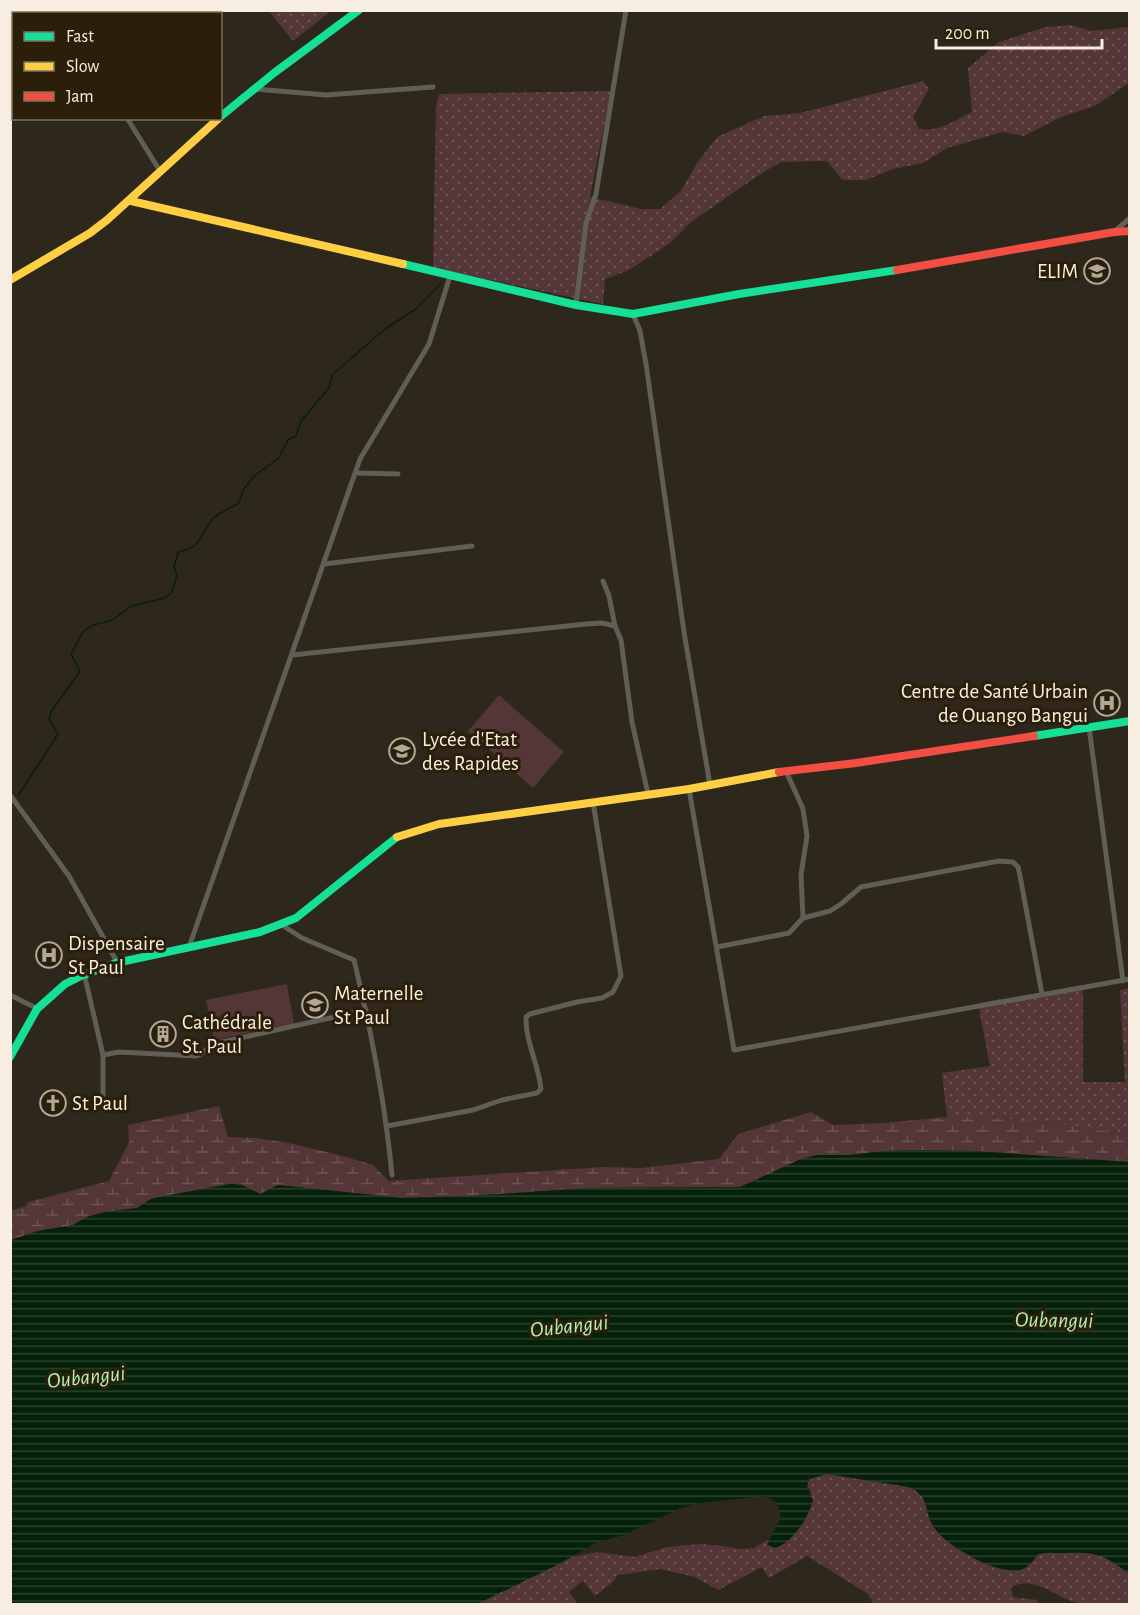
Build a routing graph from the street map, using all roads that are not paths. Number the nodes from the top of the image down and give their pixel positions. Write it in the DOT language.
graph roads {
  1 [pos="359,10"];
  2 [pos="626,10"];
  3 [pos="433,87"];
  4 [pos="254,89"];
  5 [pos="222,116"];
  6 [pos="128,120"];
  7 [pos="218,120"];
  8 [pos="160,171"];
  9 [pos="130,201"];
  10 [pos="1130,218"];
  11 [pos="1130,231"];
  12 [pos="1114,232"];
  13 [pos="450,276"];
  14 [pos="10,280"];
  15 [pos="576,305"];
  16 [pos="633,314"];
  17 [pos="356,473"];
  18 [pos="398,474"];
  19 [pos="472,546"];
  20 [pos="324,564"];
  21 [pos="603,581"];
  22 [pos="615,626"];
  23 [pos="292,655"];
  24 [pos="1130,721"];
  25 [pos="1089,728"];
  26 [pos="786,771"];
  27 [pos="710,785"];
  28 [pos="690,789"];
  29 [pos="648,794"];
  30 [pos="10,795"];
  31 [pos="593,802"];
  32 [pos="802,918"];
  33 [pos="282,925"];
  34 [pos="189,947"];
  35 [pos="717,947"];
  36 [pos="117,962"];
  37 [pos="84,973"];
  38 [pos="1126,980"];
  39 [pos="1042,994"];
  40 [pos="10,995"];
  41 [pos="38,1009"];
  42 [pos="366,1010"];
  43 [pos="103,1055"];
  44 [pos="10,1057"];
  45 [pos="103,1095"];
  46 [pos="387,1126"];
  47 [pos="392,1174"];
  1 -- 4 [label="main road"];
  2 -- 15 [label="street"];
  3 -- 4 [label="street"];
  4 -- 5 [label="main road"];
  6 -- 8 [label="street"];
  7 -- 8 [label="main road"];
  8 -- 9 [label="main road"];
  9 -- 13 [label="main road"];
  9 -- 14 [label="main road"];
  10 -- 12 [label="street"];
  11 -- 12 [label="main road"];
  12 -- 16 [label="main road"];
  13 -- 15 [label="main road"];
  13 -- 17 [label="street"];
  15 -- 16 [label="main road"];
  16 -- 27 [label="street"];
  17 -- 18 [label="street"];
  17 -- 20 [label="street"];
  19 -- 20 [label="street"];
  20 -- 23 [label="street"];
  21 -- 22 [label="street"];
  22 -- 23 [label="street"];
  22 -- 29 [label="street"];
  23 -- 34 [label="street"];
  24 -- 25 [label="main road"];
  25 -- 26 [label="main road"];
  25 -- 38 [label="street"];
  26 -- 27 [label="main road"];
  26 -- 32 [label="street"];
  27 -- 28 [label="main road"];
  28 -- 29 [label="main road"];
  28 -- 35 [label="street"];
  29 -- 31 [label="main road"];
  30 -- 36 [label="street"];
  31 -- 33 [label="main road"];
  31 -- 46 [label="street"];
  32 -- 35 [label="street"];
  32 -- 39 [label="street"];
  33 -- 34 [label="main road"];
  33 -- 42 [label="street"];
  34 -- 36 [label="main road"];
  35 -- 39 [label="street"];
  36 -- 37 [label="main road"];
  37 -- 41 [label="main road"];
  37 -- 43 [label="street"];
  38 -- 39 [label="street"];
  40 -- 41 [label="street"];
  41 -- 44 [label="main road"];
  42 -- 43 [label="street"];
  42 -- 46 [label="street"];
  43 -- 45 [label="street"];
  46 -- 47 [label="street"];
}
